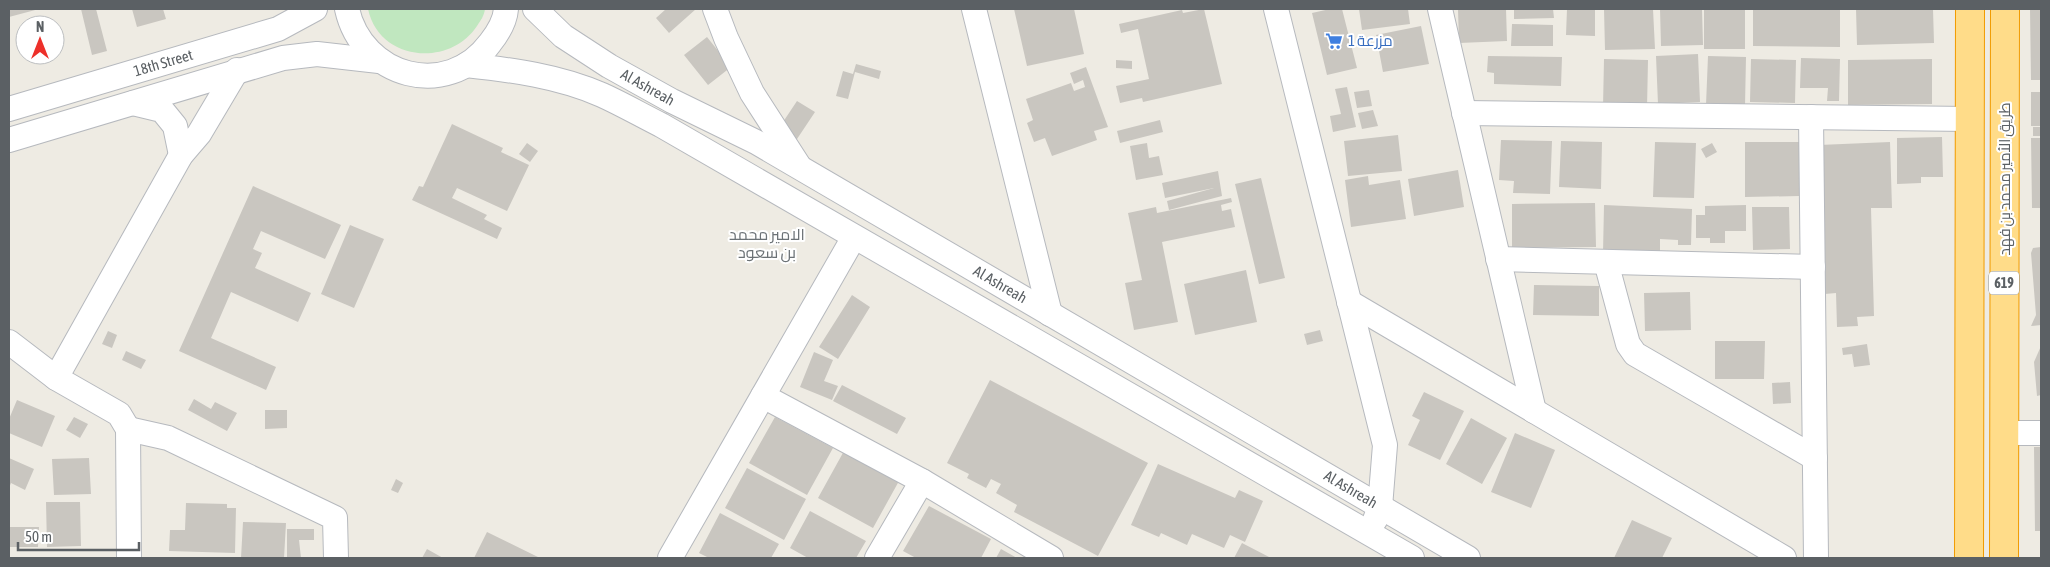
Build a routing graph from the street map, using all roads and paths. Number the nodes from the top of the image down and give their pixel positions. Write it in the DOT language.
graph roads {
  1 [pos="315,9"];
  2 [pos="346,9"];
  3 [pos="506,9"];
  4 [pos="535,9"];
  5 [pos="716,9"];
  6 [pos="974,9"];
  7 [pos="1276,9"];
  8 [pos="1440,9"];
  9 [pos="1970,9"];
  10 [pos="2005,9"];
  11 [pos="379,61"];
  12 [pos="466,66"];
  13 [pos="237,70"];
  14 [pos="134,103"];
  15 [pos="9,110"];
  16 [pos="1464,113"];
  17 [pos="1812,117"];
  18 [pos="1970,119"];
  19 [pos="9,140"];
  20 [pos="181,155"];
  21 [pos="800,168"];
  22 [pos="854,237"];
  23 [pos="1498,259"];
  24 [pos="1606,262"];
  25 [pos="1813,267"];
  26 [pos="1349,302"];
  27 [pos="1050,314"];
  28 [pos="15,347"];
  29 [pos="56,378"];
  30 [pos="763,396"];
  31 [pos="1534,411"];
  32 [pos="128,430"];
  33 [pos="2004,433"];
  34 [pos="2041,433"];
  35 [pos="1815,458"];
  36 [pos="922,482"];
  37 [pos="1380,507"];
  38 [pos="1369,534"];
  39 [pos="129,558"];
  40 [pos="336,558"];
  41 [pos="670,558"];
  42 [pos="878,558"];
  43 [pos="1051,558"];
  44 [pos="1412,558"];
  45 [pos="1468,558"];
  46 [pos="1784,558"];
  47 [pos="1816,558"];
  48 [pos="1970,558"];
  49 [pos="2004,558"];
  1 -- 15 [label="street, 18th Street"];
  2 -- 11 [label="street"];
  3 -- 12 [label="street"];
  4 -- 21 [label="street, Al Ashreah"];
  5 -- 21 [label="street"];
  6 -- 27 [label="street"];
  7 -- 26 [label="street"];
  8 -- 16 [label="street"];
  9 -- 18 [label="highway, 619"];
  10 -- 33 [label="highway, طريق الأمير محمد بن فهد / 619"];
  11 -- 12 [label="street"];
  11 -- 13 [label="street"];
  12 -- 22 [label="street"];
  13 -- 14 [label="street"];
  13 -- 20 [label="street"];
  14 -- 19 [label="street"];
  14 -- 20 [label="street"];
  16 -- 17 [label="street"];
  16 -- 23 [label="street"];
  17 -- 18 [label="street"];
  17 -- 25 [label="street"];
  18 -- 48 [label="highway, 619"];
  20 -- 29 [label="street"];
  21 -- 27 [label="street, Al Ashreah"];
  22 -- 30 [label="street"];
  22 -- 38 [label="street"];
  23 -- 24 [label="street"];
  23 -- 31 [label="street"];
  24 -- 25 [label="street"];
  24 -- 35 [label="street"];
  25 -- 35 [label="street"];
  26 -- 31 [label="street"];
  26 -- 37 [label="street"];
  27 -- 37 [label="street, Al Ashreah"];
  28 -- 29 [label="street"];
  29 -- 32 [label="street"];
  30 -- 36 [label="street"];
  30 -- 41 [label="street"];
  31 -- 46 [label="street"];
  32 -- 39 [label="street"];
  32 -- 40 [label="street"];
  33 -- 34 [label="street"];
  33 -- 49 [label="highway, طريق الأمير محمد بن فهد / 619"];
  35 -- 47 [label="street"];
  36 -- 42 [label="street"];
  36 -- 43 [label="street"];
  37 -- 38 [label="street"];
  37 -- 45 [label="street, Al Ashreah"];
  38 -- 44 [label="street"];
}
